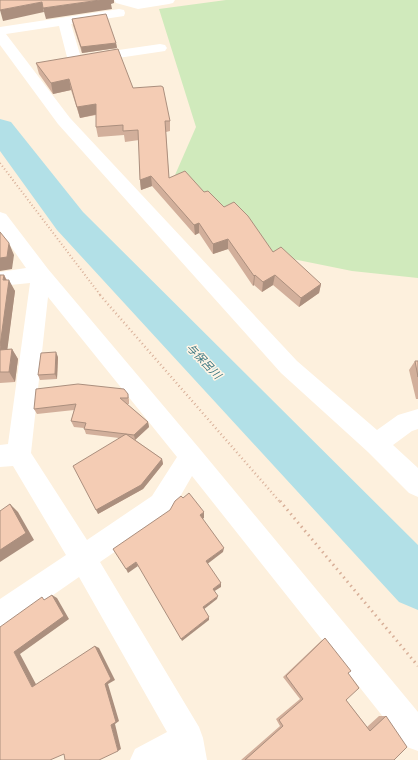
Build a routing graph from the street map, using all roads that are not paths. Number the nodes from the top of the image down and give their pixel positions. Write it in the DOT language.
graph roads {
  1 [pos="120,0"];
  2 [pos="169,0"];
  3 [pos="118,13"];
  4 [pos="64,22"];
  5 [pos="0,31"];
  6 [pos="0,36"];
  7 [pos="160,48"];
  8 [pos="75,61"];
  9 [pos="60,63"];
  10 [pos="0,218"];
  11 [pos="41,274"];
  12 [pos="0,279"];
  13 [pos="418,419"];
  14 [pos="376,444"];
  15 [pos="10,456"];
  16 [pos="192,456"];
  17 [pos="418,485"];
  18 [pos="82,557"];
  19 [pos="0,615"];
  20 [pos="418,736"];
  21 [pos="190,749"];
  22 [pos="146,760"];
  1 -- 2 [label="street"];
  3 -- 4 [label="street"];
  4 -- 5 [label="street"];
  4 -- 8 [label="street"];
  6 -- 14 [label="street"];
  7 -- 8 [label="street"];
  8 -- 9 [label="street"];
  10 -- 11 [label="street"];
  11 -- 12 [label="street"];
  11 -- 15 [label="street"];
  11 -- 16 [label="street"];
  13 -- 14 [label="street"];
  14 -- 17 [label="street"];
  15 -- 18 [label="street"];
  16 -- 18 [label="street"];
  16 -- 20 [label="street"];
  18 -- 19 [label="street"];
  18 -- 21 [label="street"];
  21 -- 22 [label="street"];
}
